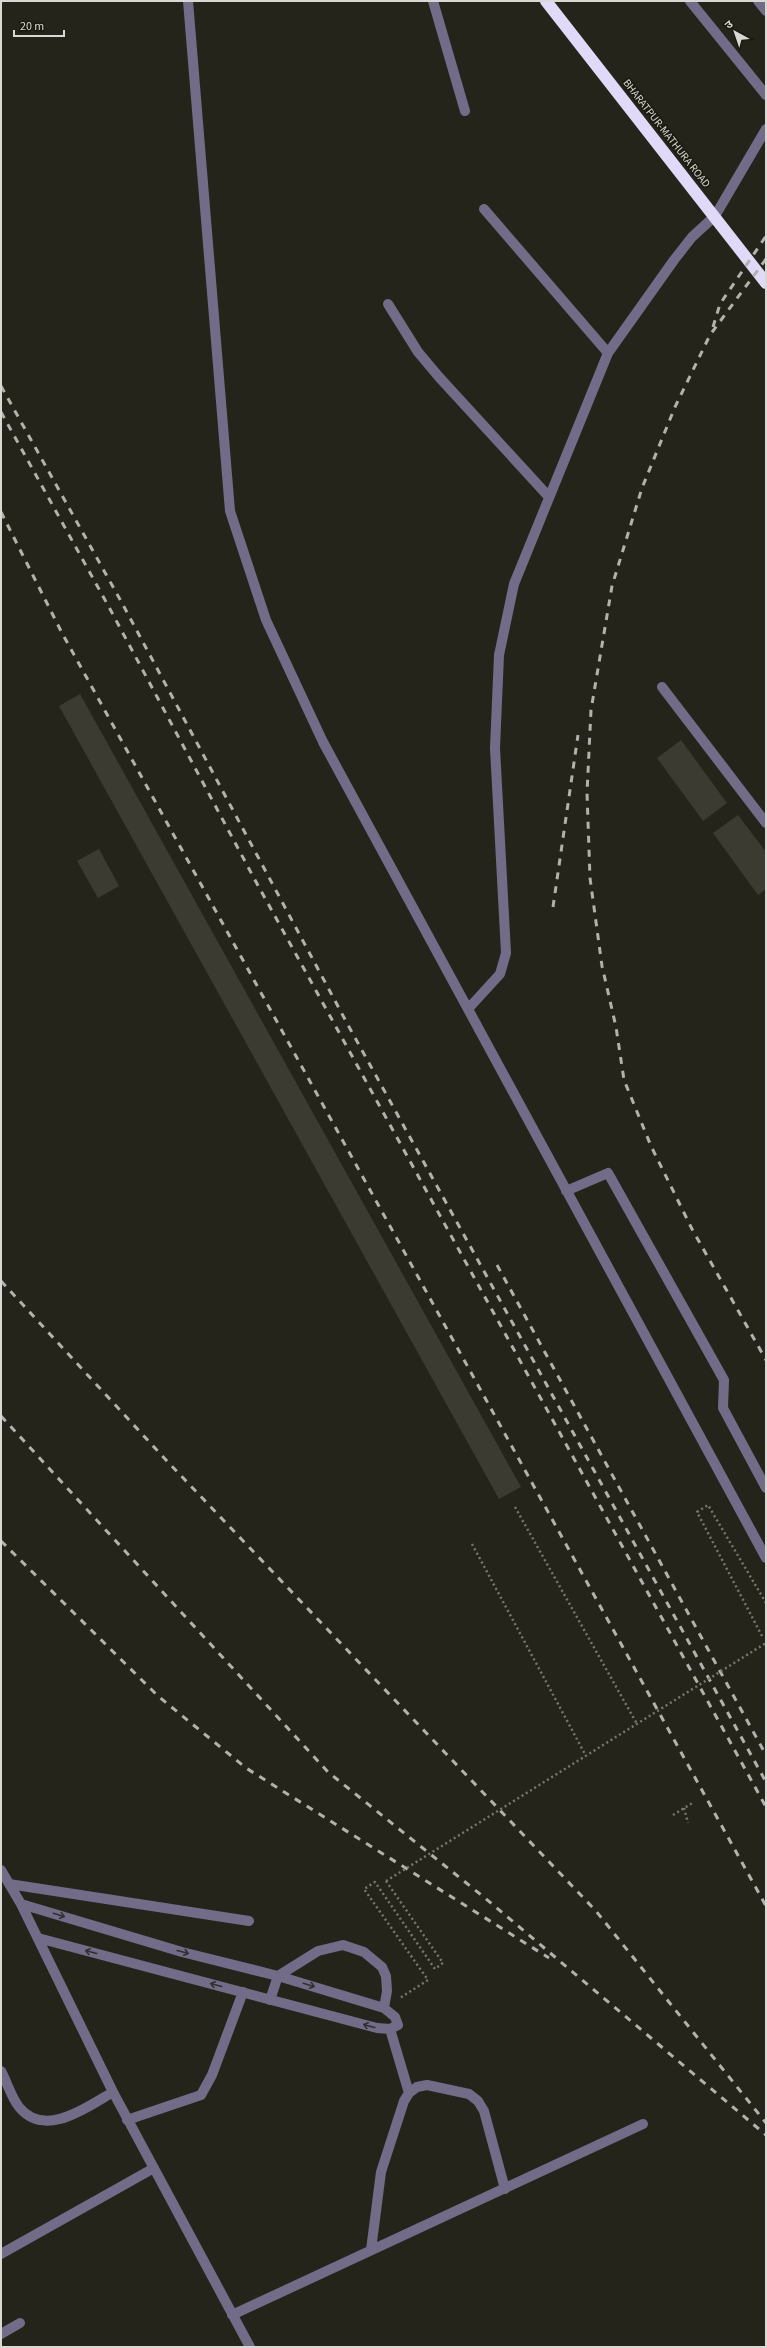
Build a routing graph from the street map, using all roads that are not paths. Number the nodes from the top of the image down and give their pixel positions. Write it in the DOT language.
graph roads {
  1 [pos="188,1"];
  2 [pos="433,1"];
  3 [pos="546,1"];
  4 [pos="690,1"];
  5 [pos="758,1"];
  6 [pos="766,11"];
  7 [pos="766,95"];
  8 [pos="465,111"];
  9 [pos="766,129"];
  10 [pos="484,209"];
  11 [pos="715,216"];
  12 [pos="766,283"];
  13 [pos="388,304"];
  14 [pos="608,353"];
  15 [pos="549,497"];
  16 [pos="662,687"];
  17 [pos="766,823"];
  18 [pos="468,1009"];
  19 [pos="566,1191"];
  20 [pos="766,1488"];
  21 [pos="766,1558"];
  22 [pos="1,1870"];
  23 [pos="9,1884"];
  24 [pos="21,1904"];
  25 [pos="249,1921"];
  26 [pos="38,1938"];
  27 [pos="278,1976"];
  28 [pos="243,1992"];
  29 [pos="270,2000"];
  30 [pos="384,2008"];
  31 [pos="390,2029"];
  32 [pos="1,2071"];
  33 [pos="113,2092"];
  34 [pos="409,2093"];
  35 [pos="127,2120"];
  36 [pos="643,2124"];
  37 [pos="154,2168"];
  38 [pos="505,2189"];
  39 [pos="371,2250"];
  40 [pos="1,2254"];
  41 [pos="232,2315"];
  42 [pos="20,2323"];
  43 [pos="1,2334"];
  44 [pos="250,2347"];
  1 -- 18 [label="street"];
  2 -- 8 [label="street"];
  3 -- 11 [label="highway, BHARATPUR-MATHURA ROAD"];
  4 -- 7 [label="street"];
  5 -- 6 [label="street"];
  9 -- 11 [label="street"];
  10 -- 14 [label="street"];
  11 -- 12 [label="highway, BHARATPUR-MATHURA ROAD"];
  11 -- 14 [label="street"];
  13 -- 15 [label="street"];
  14 -- 15 [label="street"];
  15 -- 18 [label="street"];
  16 -- 17 [label="street"];
  18 -- 19 [label="street"];
  19 -- 20 [label="street"];
  19 -- 21 [label="street"];
  22 -- 23 [label="street"];
  23 -- 24 [label="street"];
  23 -- 25 [label="street"];
  24 -- 26 [label="street"];
  24 -- 27 [label="street, one-way"];
  28 -- 26 [label="street, one-way"];
  26 -- 33 [label="street"];
  27 -- 29 [label="street"];
  27 -- 30 [label="street, one-way"];
  27 -- 30 [label="street"];
  28 -- 29 [label="street"];
  28 -- 35 [label="street"];
  31 -- 29 [label="street, one-way"];
  30 -- 31 [label="street"];
  31 -- 34 [label="street"];
  32 -- 33 [label="street"];
  33 -- 35 [label="street"];
  34 -- 38 [label="street"];
  34 -- 39 [label="street"];
  35 -- 37 [label="street"];
  36 -- 38 [label="street"];
  37 -- 40 [label="street"];
  37 -- 41 [label="street"];
  38 -- 39 [label="street"];
  39 -- 41 [label="street"];
  41 -- 44 [label="street"];
  42 -- 43 [label="street"];
}
